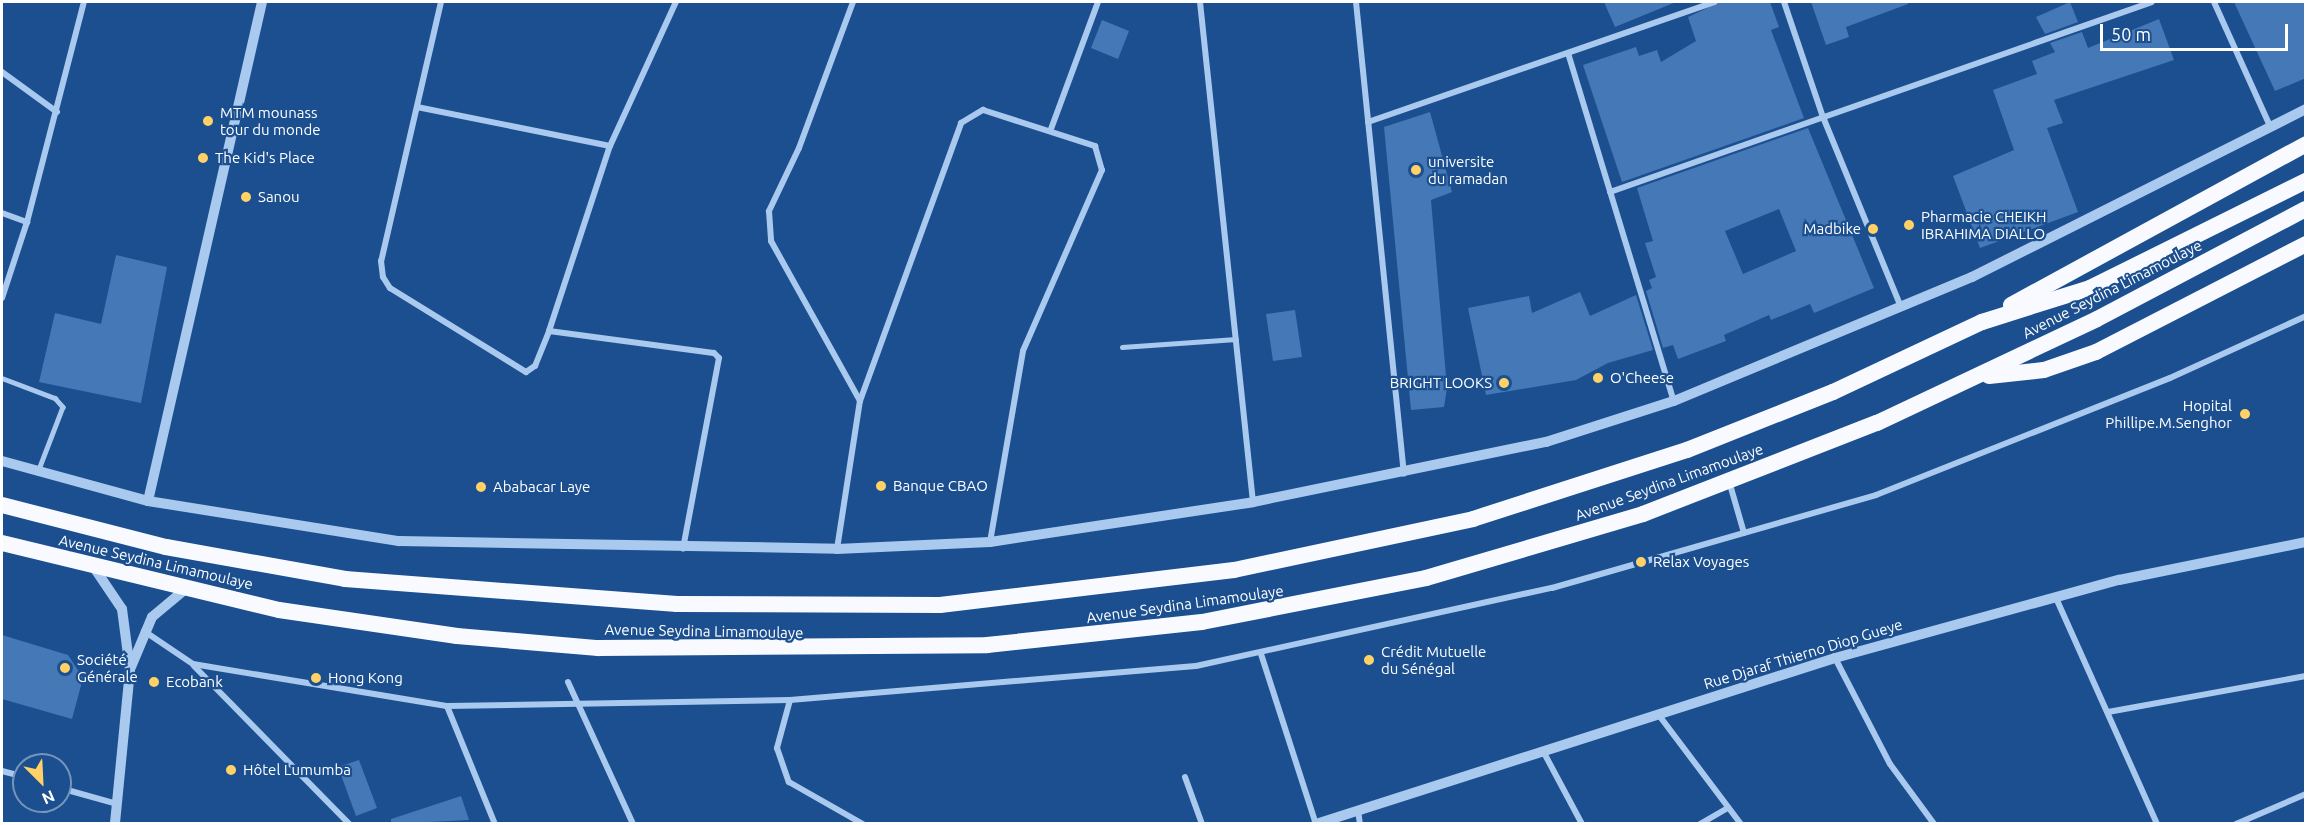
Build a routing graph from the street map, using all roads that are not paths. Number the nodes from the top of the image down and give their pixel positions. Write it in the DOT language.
graph roads {
  1 [pos="84,2"];
  2 [pos="262,2"];
  3 [pos="441,2"];
  4 [pos="676,2"];
  5 [pos="853,2"];
  6 [pos="1098,2"];
  7 [pos="1200,2"];
  8 [pos="1356,2"];
  9 [pos="1715,2"];
  10 [pos="1784,2"];
  11 [pos="2152,2"];
  12 [pos="2214,2"];
  13 [pos="1568,53"];
  14 [pos="2,72"];
  15 [pos="417,107"];
  16 [pos="2306,109"];
  17 [pos="57,112"];
  18 [pos="1824,117"];
  19 [pos="1368,122"];
  20 [pos="2270,126"];
  21 [pos="1051,129"];
  22 [pos="2306,144"];
  23 [pos="610,146"];
  24 [pos="2306,181"];
  25 [pos="1610,192"];
  26 [pos="2306,209"];
  27 [pos="2,213"];
  28 [pos="27,222"];
  29 [pos="2306,244"];
  30 [pos="2,298"];
  31 [pos="1901,308"];
  32 [pos="2306,316"];
  33 [pos="1982,322"];
  34 [pos="549,331"];
  35 [pos="1236,339"];
  36 [pos="1122,346"];
  37 [pos="1976,377"];
  38 [pos="2,378"];
  39 [pos="860,400"];
  40 [pos="1674,401"];
  41 [pos="2,461"];
  42 [pos="38,473"];
  43 [pos="1404,474"];
  44 [pos="1729,482"];
  45 [pos="148,501"];
  46 [pos="1253,502"];
  47 [pos="2,505"];
  48 [pos="1744,533"];
  49 [pos="990,542"];
  50 [pos="2306,542"];
  51 [pos="2,543"];
  52 [pos="837,549"];
  53 [pos="683,550"];
  54 [pos="95,568"];
  55 [pos="190,585"];
  56 [pos="2056,598"];
  57 [pos="144,630"];
  58 [pos="1261,654"];
  59 [pos="1835,658"];
  60 [pos="193,664"];
  61 [pos="130,670"];
  62 [pos="2306,676"];
  63 [pos="568,682"];
  64 [pos="790,700"];
  65 [pos="447,706"];
  66 [pos="576,706"];
  67 [pos="2108,712"];
  68 [pos="1658,714"];
  69 [pos="1543,751"];
  70 [pos="1185,777"];
  71 [pos="72,791"];
  72 [pos="2306,794"];
  73 [pos="117,804"];
  74 [pos="1728,808"];
  75 [pos="1358,810"];
  76 [pos="115,824"];
  77 [pos="349,824"];
  78 [pos="495,824"];
  79 [pos="633,824"];
  80 [pos="863,824"];
  81 [pos="1202,824"];
  82 [pos="1316,824"];
  83 [pos="1360,824"];
  84 [pos="1582,824"];
  85 [pos="1700,824"];
  86 [pos="1741,824"];
  87 [pos="1934,824"];
  88 [pos="2157,824"];
  89 [pos="2236,824"];
  1 -- 17 [label="street"];
  2 -- 45 [label="street"];
  3 -- 15 [label="street"];
  4 -- 23 [label="street"];
  5 -- 39 [label="street"];
  6 -- 21 [label="street"];
  7 -- 35 [label="street"];
  8 -- 19 [label="street"];
  9 -- 13 [label="street"];
  10 -- 18 [label="street"];
  11 -- 18 [label="street"];
  12 -- 20 [label="street"];
  13 -- 19 [label="street"];
  13 -- 25 [label="street"];
  14 -- 17 [label="street"];
  15 -- 23 [label="street"];
  15 -- 34 [label="street"];
  16 -- 20 [label="street"];
  17 -- 28 [label="street"];
  18 -- 25 [label="street"];
  18 -- 31 [label="street"];
  19 -- 43 [label="street"];
  20 -- 31 [label="street"];
  21 -- 39 [label="street"];
  21 -- 49 [label="street"];
  22 -- 33 [label="highway"];
  23 -- 34 [label="street"];
  24 -- 33 [label="highway, Avenue Seydina Limamoulaye"];
  25 -- 40 [label="street"];
  26 -- 37 [label="highway, Avenue Seydina Limamoulaye"];
  27 -- 28 [label="street"];
  28 -- 30 [label="street"];
  29 -- 37 [label="highway"];
  31 -- 40 [label="street"];
  32 -- 48 [label="street"];
  33 -- 47 [label="highway, Avenue Seydina Limamoulaye"];
  34 -- 53 [label="street"];
  35 -- 36 [label="lane"];
  35 -- 46 [label="street"];
  37 -- 44 [label="highway, Avenue Seydina Limamoulaye"];
  38 -- 42 [label="lane"];
  39 -- 52 [label="street"];
  40 -- 43 [label="street"];
  41 -- 42 [label="street"];
  42 -- 45 [label="street"];
  43 -- 46 [label="street"];
  44 -- 48 [label="street"];
  44 -- 55 [label="highway, Avenue Seydina Limamoulaye"];
  45 -- 53 [label="street"];
  46 -- 49 [label="street"];
  48 -- 58 [label="street"];
  49 -- 52 [label="street"];
  50 -- 56 [label="street, Rue Djaraf Thierno Diop Gueye"];
  51 -- 54 [label="highway, Avenue Seydina Limamoulaye"];
  52 -- 53 [label="street"];
  54 -- 55 [label="highway, Avenue Seydina Limamoulaye"];
  54 -- 61 [label="street"];
  55 -- 57 [label="street"];
  56 -- 59 [label="street, Rue Djaraf Thierno Diop Gueye"];
  56 -- 67 [label="street"];
  57 -- 60 [label="street"];
  57 -- 61 [label="street"];
  58 -- 64 [label="street"];
  58 -- 82 [label="street"];
  59 -- 68 [label="street, Rue Djaraf Thierno Diop Gueye"];
  59 -- 87 [label="street"];
  60 -- 65 [label="street"];
  60 -- 77 [label="street"];
  61 -- 73 [label="street"];
  62 -- 67 [label="street"];
  63 -- 66 [label="street"];
  64 -- 66 [label="street"];
  64 -- 80 [label="street"];
  65 -- 66 [label="street"];
  65 -- 78 [label="street"];
  66 -- 79 [label="street"];
  67 -- 88 [label="street"];
  68 -- 69 [label="street, Rue Djaraf Thierno Diop Gueye"];
  68 -- 74 [label="street"];
  69 -- 75 [label="street, Rue Djaraf Thierno Diop Gueye"];
  69 -- 84 [label="street"];
  70 -- 81 [label="street"];
  71 -- 73 [label="street"];
  72 -- 89 [label="street"];
  73 -- 76 [label="street"];
  74 -- 85 [label="street"];
  74 -- 86 [label="street"];
  75 -- 82 [label="street, Rue Djaraf Thierno Diop Gueye"];
  75 -- 83 [label="street"];
}
